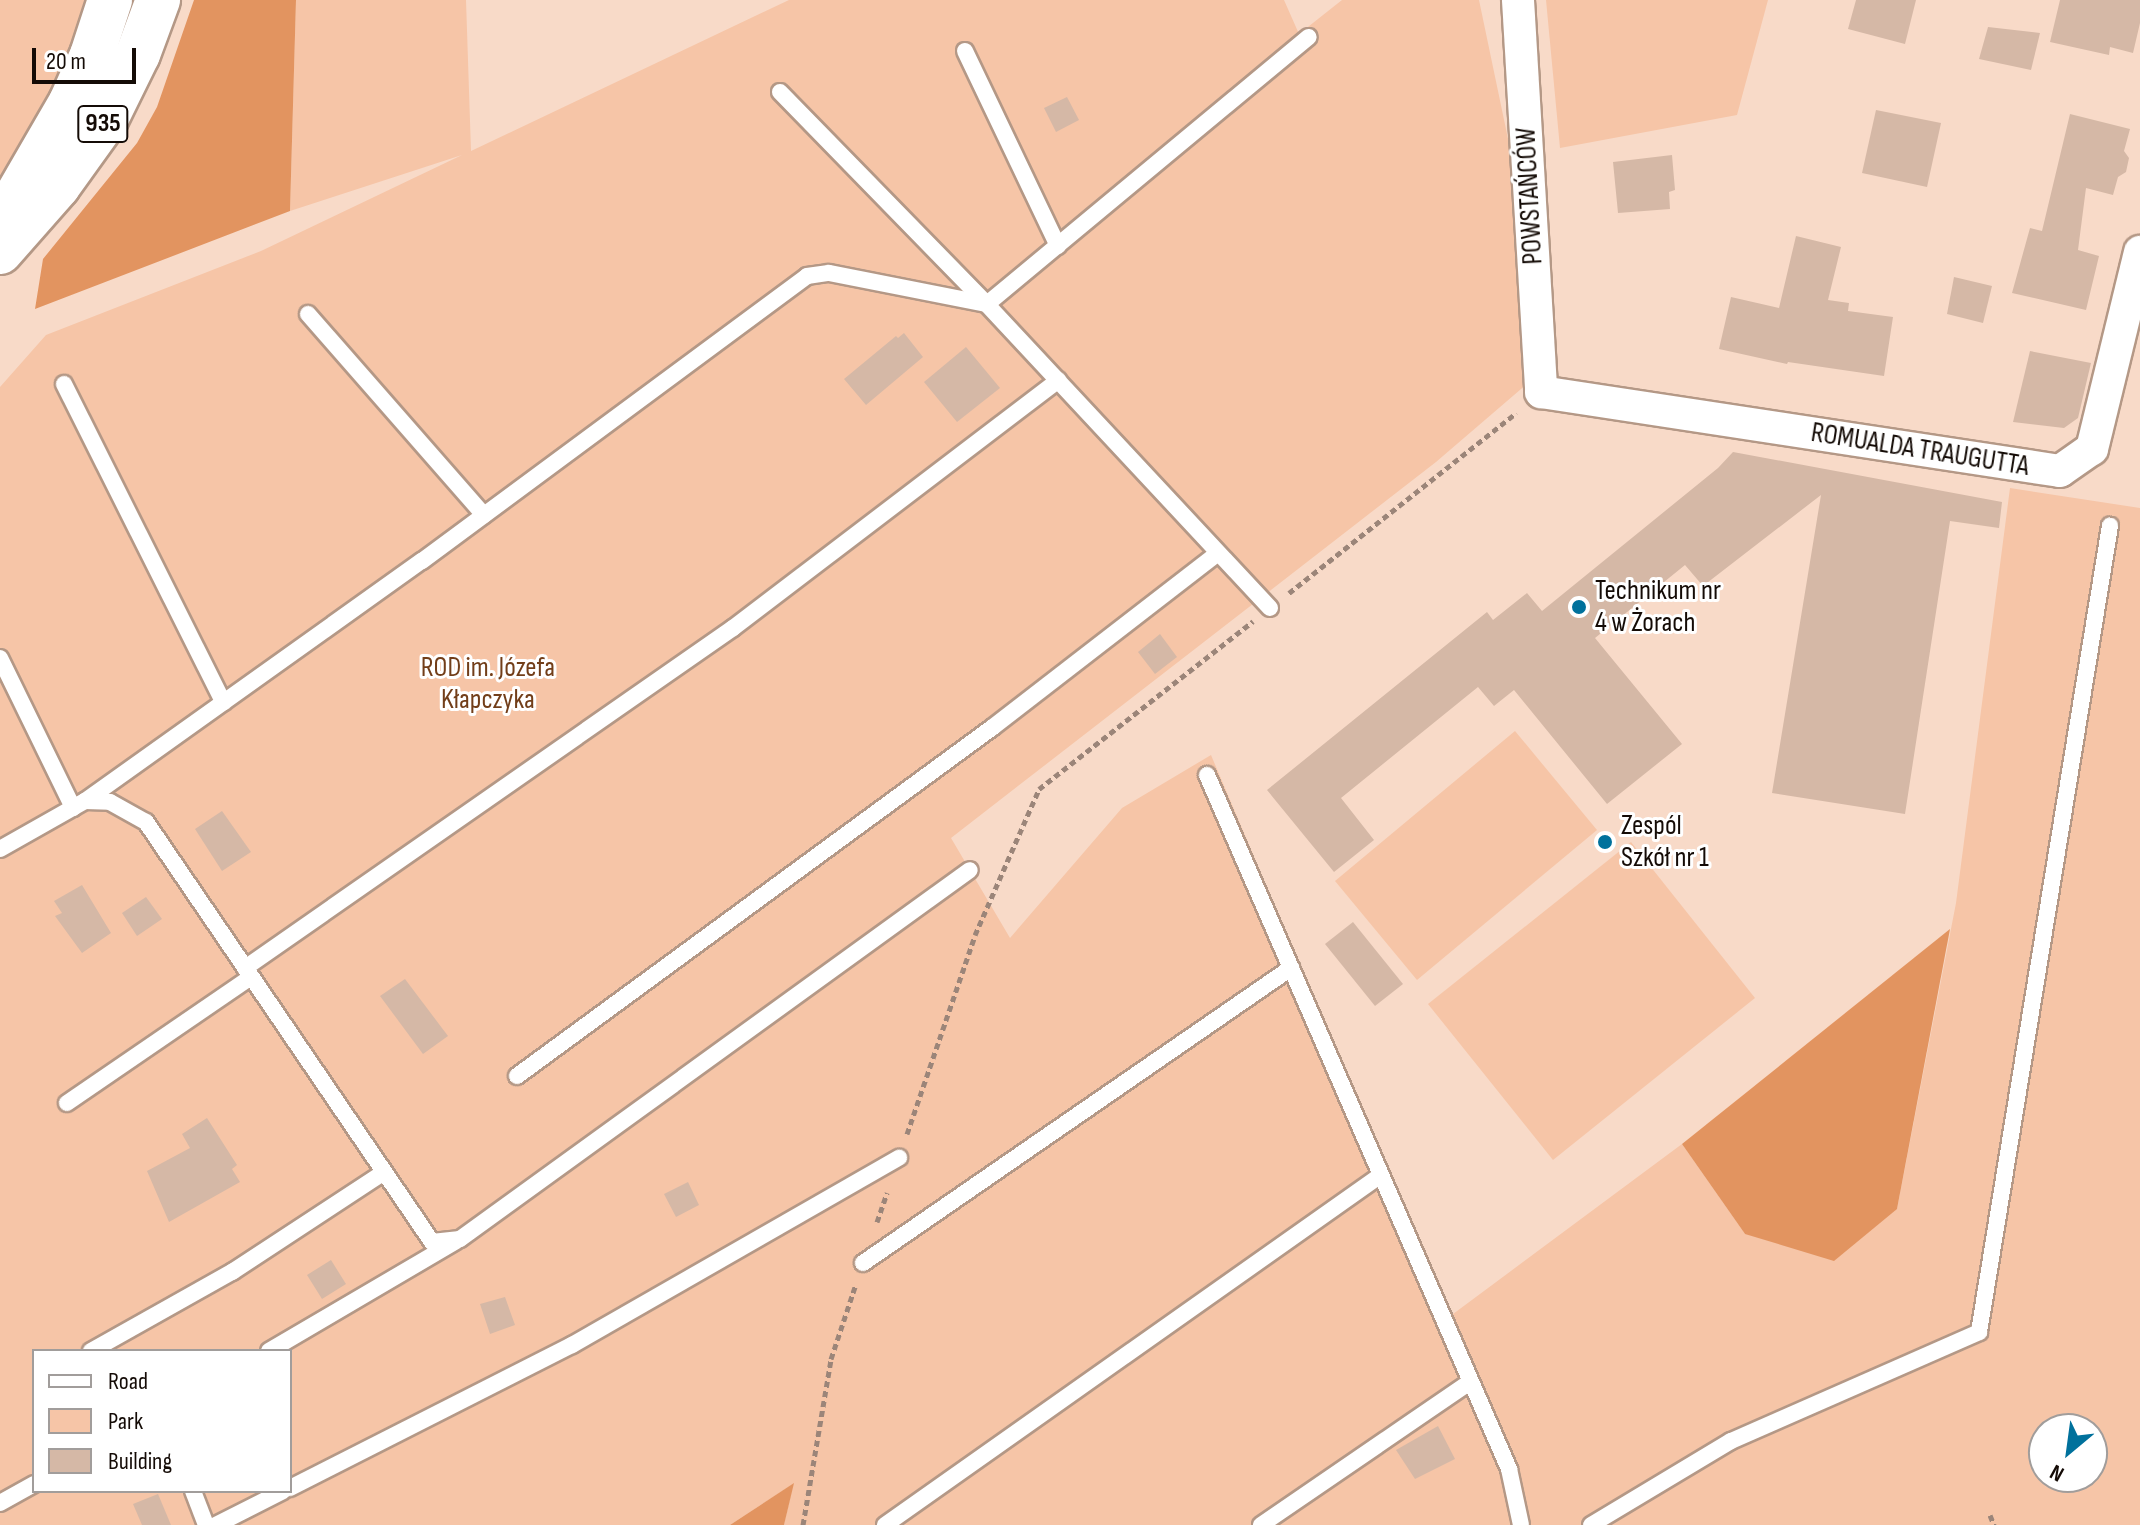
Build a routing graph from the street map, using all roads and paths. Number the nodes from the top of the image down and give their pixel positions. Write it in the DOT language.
graph roads {
  1 [pos="158,0"];
  2 [pos="1518,0"];
  3 [pos="107,4"];
  4 [pos="1309,37"];
  5 [pos="965,51"];
  6 [pos="780,92"];
  7 [pos="0,225"];
  8 [pos="1058,246"];
  9 [pos="0,252"];
  10 [pos="2140,252"];
  11 [pos="987,304"];
  12 [pos="308,314"];
  13 [pos="1058,380"];
  14 [pos="64,384"];
  15 [pos="1541,392"];
  16 [pos="484,515"];
  17 [pos="2110,526"];
  18 [pos="1218,553"];
  19 [pos="1270,608"];
  20 [pos="0,658"];
  21 [pos="223,702"];
  22 [pos="1207,775"];
  23 [pos="79,804"];
  24 [pos="0,849"];
  25 [pos="970,870"];
  26 [pos="1291,968"];
  27 [pos="248,972"];
  28 [pos="517,1076"];
  29 [pos="67,1103"];
  30 [pos="899,1158"];
  31 [pos="384,1172"];
  32 [pos="1381,1175"];
  33 [pos="460,1239"];
  34 [pos="863,1263"];
  35 [pos="95,1349"];
  36 [pos="272,1349"];
  37 [pos="1470,1382"];
  38 [pos="32,1485"];
  39 [pos="292,1487"];
  40 [pos="194,1493"];
  41 [pos="279,1493"];
  42 [pos="0,1503"];
  43 [pos="1990,1515"];
  44 [pos="206,1525"];
  45 [pos="216,1525"];
  46 [pos="803,1525"];
  47 [pos="885,1525"];
  48 [pos="1261,1525"];
  49 [pos="1521,1525"];
  50 [pos="1591,1525"];
  51 [pos="1994,1525"];
  1 -- 9 [label="main road, 935"];
  2 -- 15 [label="street, POWSTAŃCÓW"];
  3 -- 7 [label="main road, 935"];
  4 -- 8 [label="lane"];
  5 -- 8 [label="lane"];
  6 -- 11 [label="lane"];
  8 -- 11 [label="lane"];
  10 -- 15 [label="street, ROMUALDA TRAUGUTTA"];
  11 -- 13 [label="lane"];
  11 -- 16 [label="lane"];
  12 -- 16 [label="lane"];
  13 -- 18 [label="lane"];
  13 -- 27 [label="lane"];
  14 -- 21 [label="lane"];
  15 -- 19 [label="path"];
  16 -- 21 [label="lane"];
  17 -- 50 [label="lane"];
  18 -- 19 [label="lane"];
  18 -- 28 [label="lane"];
  19 -- 30 [label="path"];
  20 -- 23 [label="lane"];
  21 -- 23 [label="lane"];
  22 -- 26 [label="lane"];
  23 -- 24 [label="lane"];
  23 -- 27 [label="lane"];
  25 -- 33 [label="lane"];
  26 -- 32 [label="lane"];
  26 -- 34 [label="lane"];
  27 -- 29 [label="lane"];
  27 -- 31 [label="lane"];
  30 -- 34 [label="path"];
  30 -- 39 [label="lane"];
  31 -- 33 [label="lane"];
  31 -- 35 [label="lane"];
  32 -- 37 [label="lane"];
  32 -- 47 [label="lane"];
  33 -- 36 [label="lane"];
  34 -- 46 [label="path"];
  37 -- 48 [label="lane"];
  37 -- 49 [label="lane"];
  38 -- 42 [label="lane"];
  40 -- 44 [label="lane"];
  41 -- 45 [label="lane"];
  43 -- 51 [label="path"];
}
